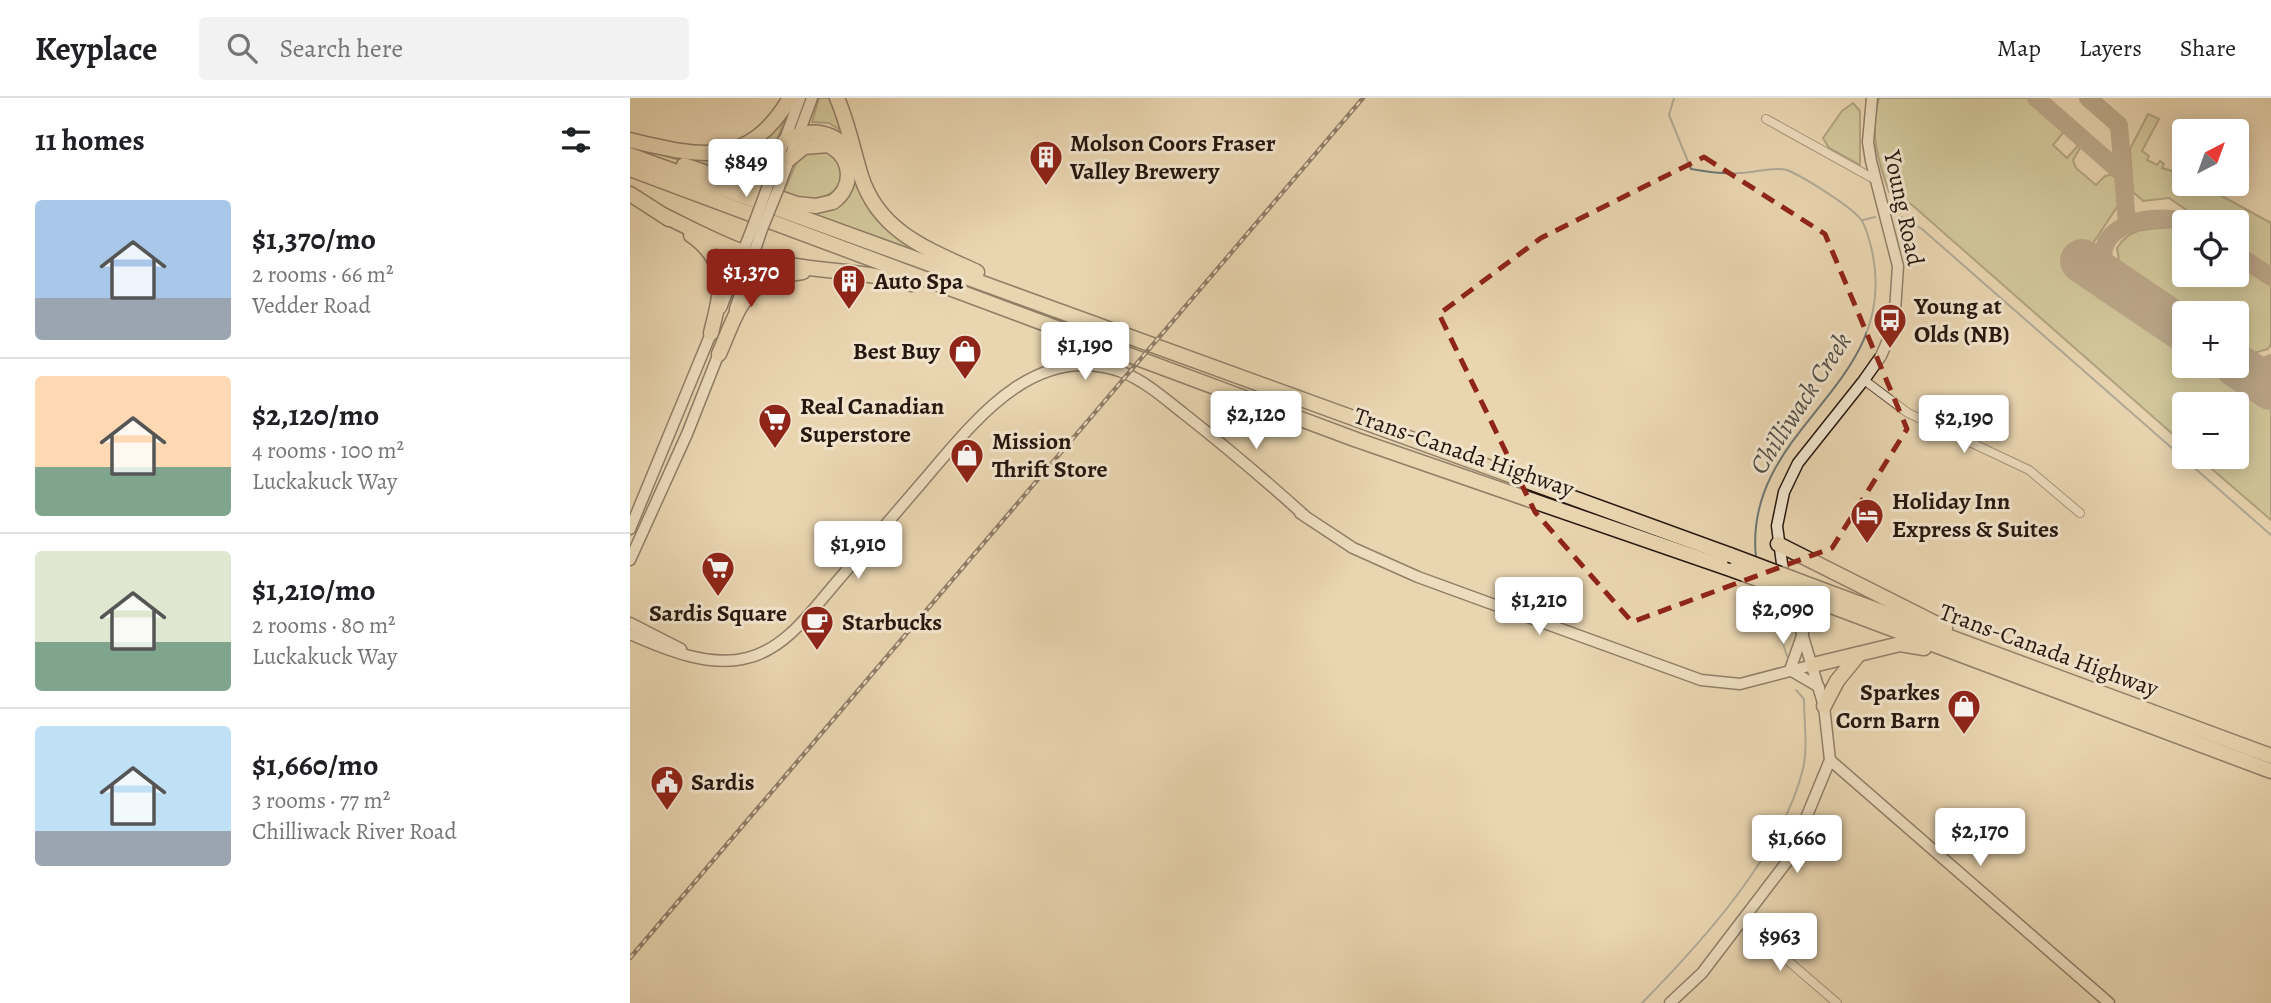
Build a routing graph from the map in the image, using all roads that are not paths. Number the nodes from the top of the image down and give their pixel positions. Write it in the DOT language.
graph roads {
  1 [pos="790,98"];
  2 [pos="800,98"];
  3 [pos="812,98"];
  4 [pos="837,98"];
  5 [pos="1872,98"];
  6 [pos="1766,119"];
  7 [pos="800,132"];
  8 [pos="630,140"];
  9 [pos="785,141"];
  10 [pos="630,146"];
  11 [pos="630,155"];
  12 [pos="789,159"];
  13 [pos="857,160"];
  14 [pos="630,169"];
  15 [pos="1874,179"];
  16 [pos="774,185"];
  17 [pos="630,194"];
  18 [pos="663,215"];
  19 [pos="749,252"];
  20 [pos="828,269"];
  21 [pos="1045,324"];
  22 [pos="711,333"];
  23 [pos="1136,338"];
  24 [pos="719,354"];
  25 [pos="1864,380"];
  26 [pos="2080,513"];
  27 [pos="630,529"];
  28 [pos="1778,544"];
  29 [pos="630,561"];
  30 [pos="1731,563"];
  31 [pos="630,616"];
  32 [pos="630,622"];
  33 [pos="646,630"];
  34 [pos="1803,632"];
  35 [pos="630,634"];
  36 [pos="689,654"];
  37 [pos="1859,654"];
  38 [pos="1813,664"];
  39 [pos="1790,670"];
  40 [pos="2049,682"];
  41 [pos="1819,687"];
  42 [pos="1824,706"];
  43 [pos="2271,756"];
  44 [pos="1830,760"];
  45 [pos="2271,771"];
  46 [pos="1743,922"];
  47 [pos="1670,1003"];
  48 [pos="1837,1003"];
  49 [pos="2109,1003"];
  1 -- 8 [label="highway"];
  2 -- 9 [label="main road"];
  3 -- 7 [label="main road"];
  4 -- 13 [label="highway"];
  5 -- 15 [label="main road, Young Road"];
  6 -- 15 [label="street"];
  7 -- 9 [label="highway"];
  7 -- 12 [label="main road"];
  7 -- 13 [label="highway"];
  9 -- 16 [label="main road"];
  10 -- 12 [label="highway"];
  11 -- 23 [label="highway, Trans-Canada Highway"];
  12 -- 16 [label="main road"];
  13 -- 23 [label="highway"];
  14 -- 21 [label="highway, Trans-Canada Highway"];
  15 -- 25 [label="main road, Young Road"];
  16 -- 19 [label="main road, bridge"];
  17 -- 18 [label="highway"];
  18 -- 19 [label="highway"];
  18 -- 22 [label="highway"];
  19 -- 20 [label="highway"];
  19 -- 22 [label="main road"];
  19 -- 24 [label="main road"];
  20 -- 21 [label="highway"];
  20 -- 24 [label="highway"];
  21 -- 30 [label="highway, Trans-Canada Highway"];
  22 -- 27 [label="main road"];
  23 -- 30 [label="highway, Trans-Canada Highway"];
  24 -- 29 [label="main road"];
  25 -- 26 [label="street"];
  25 -- 28 [label="main road, Young Road"];
  28 -- 34 [label="main road, Young Road"];
  28 -- 40 [label="highway"];
  30 -- 40 [label="highway, Trans-Canada Highway, bridge"];
  31 -- 33 [label="main road"];
  32 -- 33 [label="main road"];
  33 -- 36 [label="main road"];
  34 -- 38 [label="main road, Young Road"];
  34 -- 39 [label="main road"];
  35 -- 36 [label="main road"];
  36 -- 39 [label="main road"];
  37 -- 38 [label="highway"];
  37 -- 40 [label="highway"];
  37 -- 42 [label="highway"];
  38 -- 39 [label="main road"];
  38 -- 41 [label="main road, Young Road"];
  39 -- 41 [label="main road"];
  40 -- 43 [label="highway, Trans-Canada Highway"];
  40 -- 45 [label="highway, Trans-Canada Highway"];
  41 -- 42 [label="main road, Young Road"];
  42 -- 44 [label="main road, Young Road"];
  44 -- 46 [label="main road"];
  44 -- 49 [label="main road"];
  46 -- 47 [label="main road"];
  46 -- 48 [label="street"];
}
